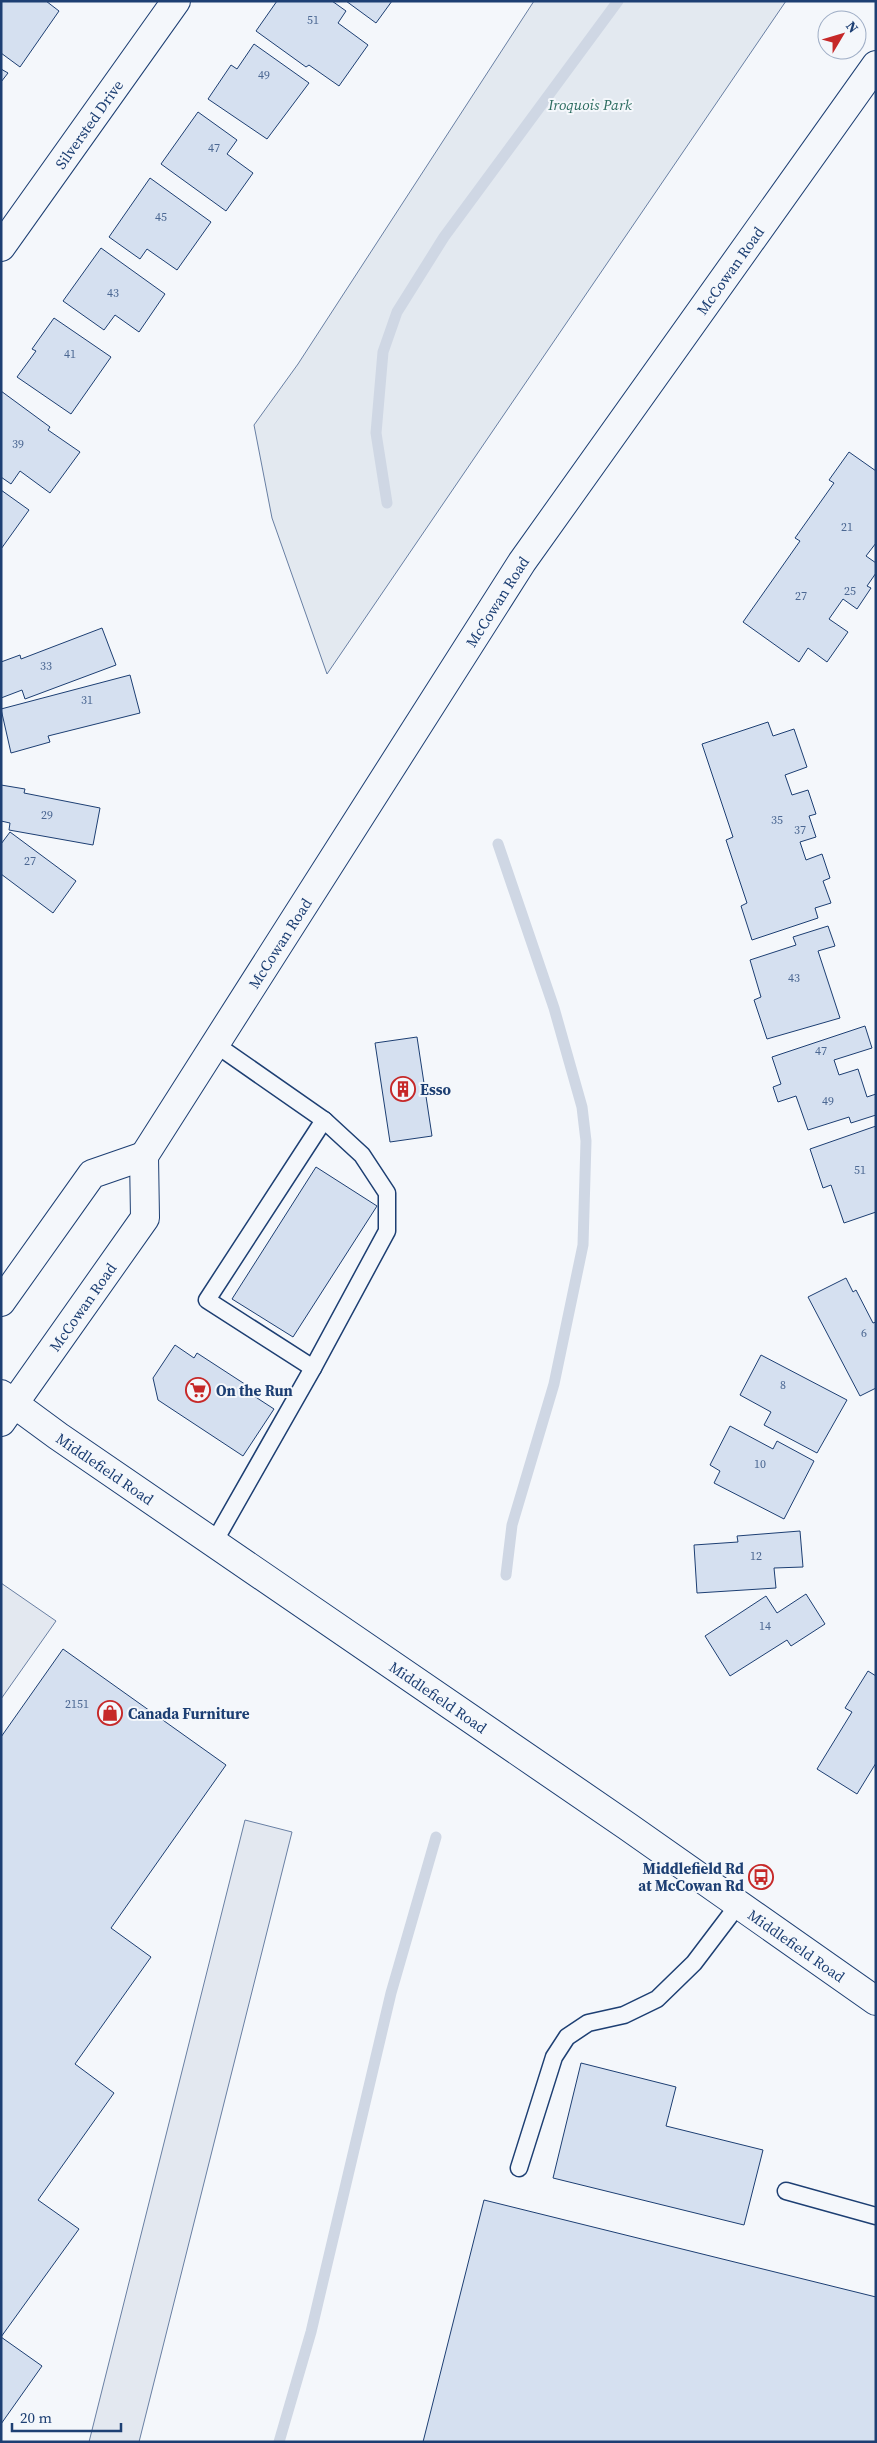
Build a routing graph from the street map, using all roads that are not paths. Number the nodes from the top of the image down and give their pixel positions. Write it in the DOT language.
graph roads {
  1 [pos="176,1"];
  2 [pos="876,65"];
  3 [pos="1,247"];
  4 [pos="215,1044"];
  5 [pos="324,1120"];
  6 [pos="144,1156"];
  7 [pos="1,1302"];
  8 [pos="313,1368"];
  9 [pos="6,1407"];
  10 [pos="213,1544"];
  11 [pos="738,1905"];
  12 [pos="876,2001"];
  13 [pos="519,2168"];
  14 [pos="786,2191"];
  15 [pos="876,2216"];
  1 -- 3 [label="main road, Silversted Drive"];
  2 -- 4 [label="main road, McCowan Road"];
  4 -- 5 [label="lane"];
  4 -- 6 [label="main road, McCowan Road"];
  5 -- 8 [label="lane"];
  5 -- 8 [label="lane"];
  6 -- 7 [label="main road"];
  6 -- 9 [label="main road, McCowan Road"];
  8 -- 10 [label="lane"];
  9 -- 10 [label="main road, Middlefield Road"];
  10 -- 11 [label="main road, Middlefield Road"];
  11 -- 12 [label="main road, Middlefield Road"];
  11 -- 13 [label="lane"];
  14 -- 15 [label="lane"];
}
